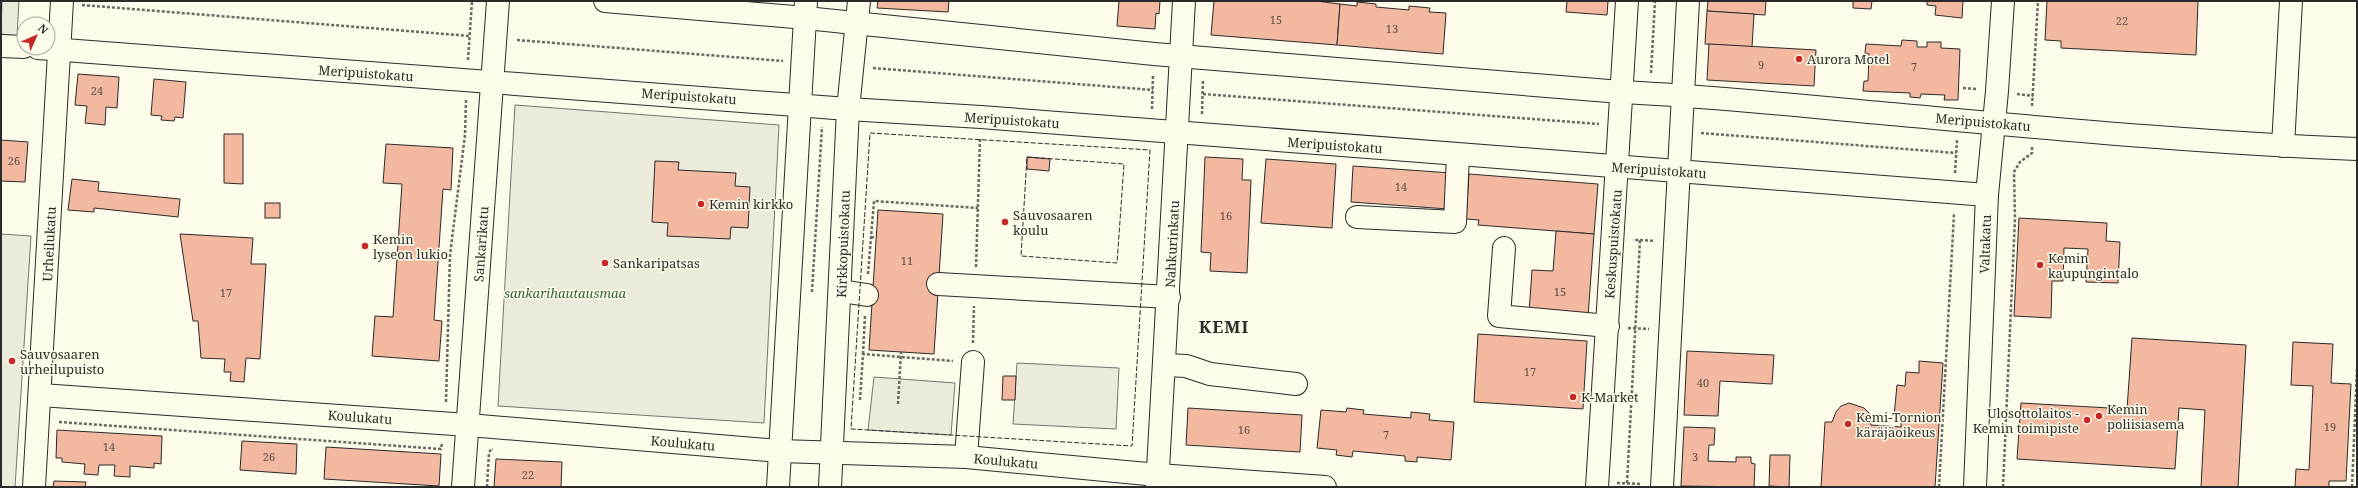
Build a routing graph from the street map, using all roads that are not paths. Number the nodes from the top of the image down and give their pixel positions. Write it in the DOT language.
graph roads {
  1 [pos="498,1"];
  2 [pos="605,1"];
  3 [pos="859,1"];
  4 [pos="1184,1"];
  5 [pos="1627,1"];
  6 [pos="1688,1"];
  7 [pos="2003,1"];
  8 [pos="2291,1"];
  9 [pos="69,3"];
  10 [pos="806,10"];
  11 [pos="857,24"];
  12 [pos="56,31"];
  13 [pos="1,46"];
  14 [pos="16,47"];
  15 [pos="56,50"];
  16 [pos="1180,55"];
  17 [pos="48,56"];
  18 [pos="492,82"];
  19 [pos="1621,92"];
  20 [pos="1683,95"];
  21 [pos="800,105"];
  22 [pos="848,110"];
  23 [pos="1994,124"];
  24 [pos="1177,133"];
  25 [pos="2284,146"];
  26 [pos="2357,149"];
  27 [pos="1458,155"];
  28 [pos="1618,167"];
  29 [pos="1680,170"];
  30 [pos="1987,195"];
  31 [pos="1357,217"];
  32 [pos="1504,248"];
  33 [pos="938,284"];
  34 [pos="841,291"];
  35 [pos="867,295"];
  36 [pos="1169,297"];
  37 [pos="1608,326"];
  38 [pos="973,362"];
  39 [pos="1165,365"];
  40 [pos="1296,384"];
  41 [pos="40,395"];
  42 [pos="468,425"];
  43 [pos="780,451"];
  44 [pos="832,451"];
  45 [pos="966,457"];
  46 [pos="1158,481"];
  47 [pos="1598,484"];
  48 [pos="1662,486"];
  49 [pos="34,487"];
  50 [pos="463,487"];
  51 [pos="778,487"];
  52 [pos="830,487"];
  53 [pos="1325,487"];
  54 [pos="1975,487"];
  1 -- 18 [label="street, Sankarikatu"];
  2 -- 10 [label="street, Meripuistokatu"];
  3 -- 11 [label="street, Kirkkopuistokatu"];
  4 -- 16 [label="street, Nahkurinkatu"];
  5 -- 19 [label="street, Keskuspuistokatu"];
  6 -- 20 [label="street"];
  7 -- 23 [label="street, Valtakatu"];
  8 -- 25 [label="street"];
  9 -- 12 [label="street, Urheilukatu"];
  10 -- 11 [label="street, Meripuistokatu"];
  10 -- 21 [label="street"];
  11 -- 16 [label="street, Meripuistokatu"];
  11 -- 22 [label="street, Kirkkopuistokatu"];
  13 -- 14 [label="street"];
  15 -- 18 [label="street, Meripuistokatu"];
  16 -- 19 [label="street, Meripuistokatu"];
  16 -- 24 [label="street, Nahkurinkatu"];
  17 -- 41 [label="street, Urheilukatu"];
  18 -- 21 [label="street, Meripuistokatu"];
  18 -- 42 [label="street, Sankarikatu"];
  19 -- 20 [label="street, Meripuistokatu"];
  19 -- 28 [label="street, Keskuspuistokatu"];
  20 -- 23 [label="street, Meripuistokatu"];
  20 -- 29 [label="street"];
  21 -- 22 [label="street, Meripuistokatu"];
  21 -- 43 [label="street"];
  22 -- 24 [label="street, Meripuistokatu"];
  22 -- 34 [label="street, Kirkkopuistokatu"];
  23 -- 25 [label="street, Meripuistokatu"];
  23 -- 30 [label="street, Valtakatu"];
  24 -- 27 [label="street, Meripuistokatu"];
  24 -- 36 [label="street, Nahkurinkatu"];
  25 -- 26 [label="street, Meripuistokatu"];
  27 -- 28 [label="street, Meripuistokatu"];
  27 -- 31 [label="street"];
  28 -- 29 [label="street, Meripuistokatu"];
  28 -- 37 [label="street, Keskuspuistokatu"];
  29 -- 30 [label="street, Meripuistokatu"];
  29 -- 48 [label="street"];
  30 -- 54 [label="street, Valtakatu"];
  32 -- 37 [label="street"];
  33 -- 36 [label="street"];
  34 -- 35 [label="street"];
  34 -- 44 [label="street, Kirkkopuistokatu"];
  36 -- 39 [label="street, Nahkurinkatu"];
  37 -- 47 [label="street, Keskuspuistokatu"];
  38 -- 45 [label="street"];
  39 -- 40 [label="street"];
  39 -- 46 [label="street, Nahkurinkatu"];
  41 -- 42 [label="street, Koulukatu"];
  41 -- 49 [label="street, Urheilukatu"];
  42 -- 43 [label="street, Koulukatu"];
  42 -- 50 [label="street, Sankarikatu"];
  43 -- 44 [label="street, Koulukatu"];
  43 -- 51 [label="street"];
  44 -- 45 [label="street, Koulukatu"];
  44 -- 52 [label="street, Kirkkopuistokatu"];
  45 -- 46 [label="street, Koulukatu"];
  46 -- 53 [label="street, Koulukatu"];
}
